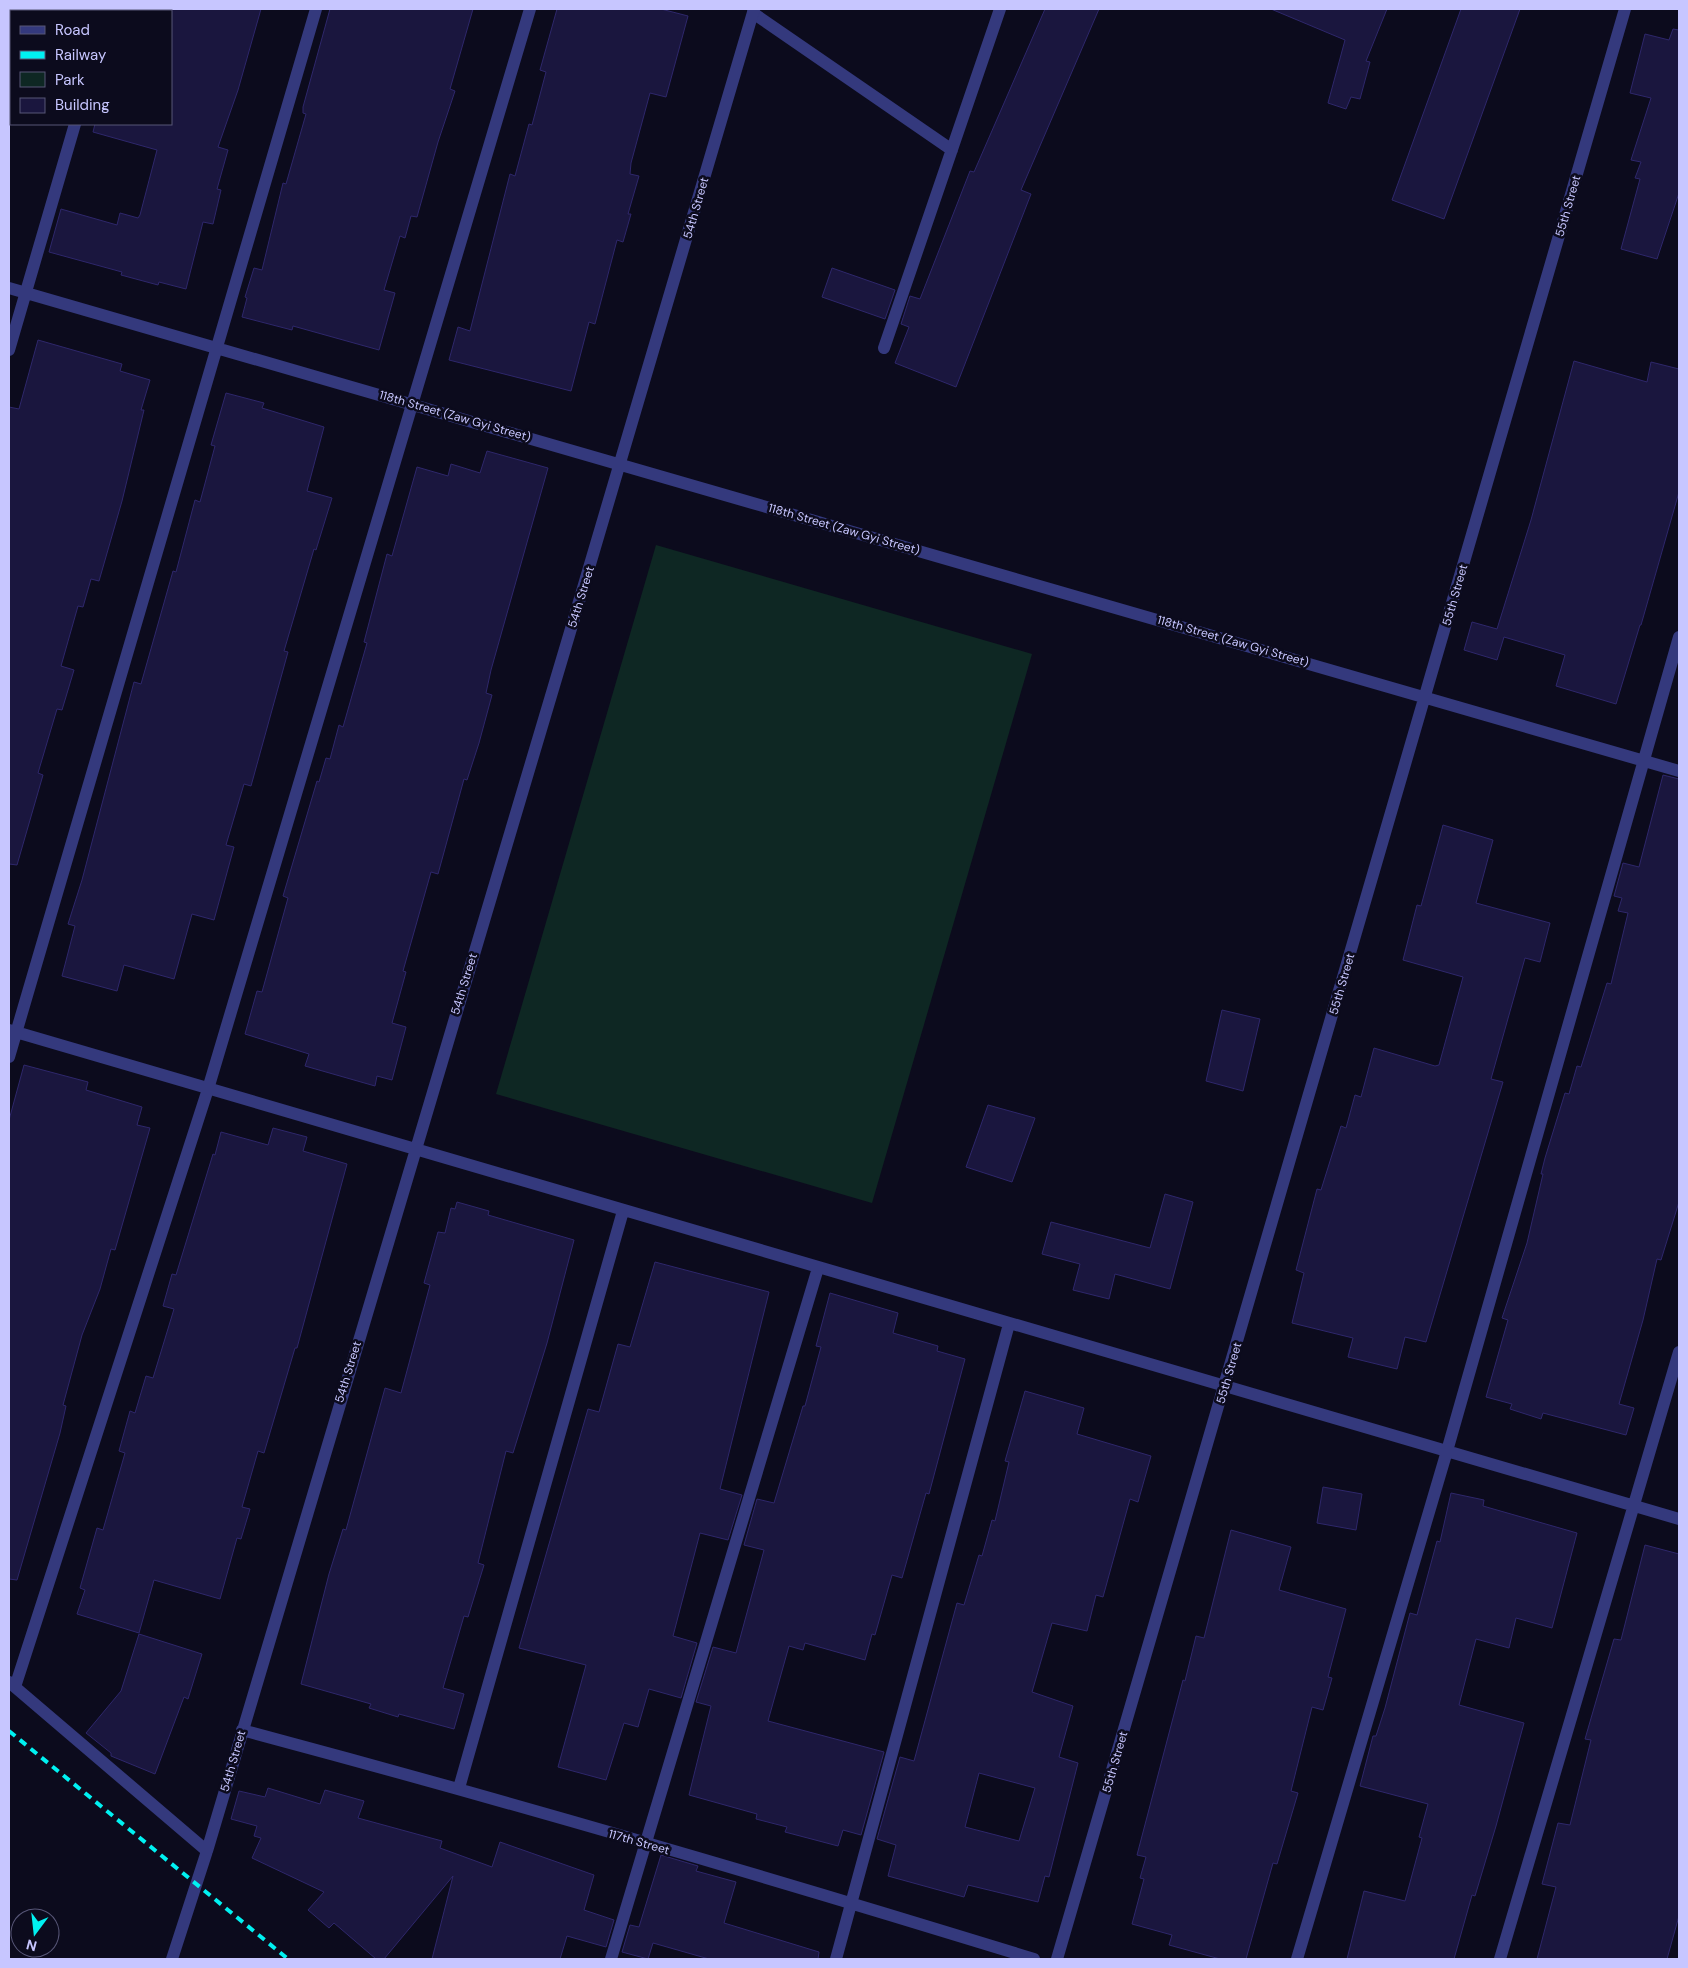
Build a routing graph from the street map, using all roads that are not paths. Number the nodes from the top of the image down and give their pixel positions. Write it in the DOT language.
graph roads {
  1 [pos="316,9"];
  2 [pos="530,9"];
  3 [pos="1000,9"];
  4 [pos="1625,9"];
  5 [pos="754,11"];
  6 [pos="75,125"];
  7 [pos="952,150"];
  8 [pos="9,288"];
  9 [pos="26,293"];
  10 [pos="217,348"];
  11 [pos="884,348"];
  12 [pos="9,350"];
  13 [pos="413,404"];
  14 [pos="621,464"];
  15 [pos="1679,637"];
  16 [pos="1426,697"];
  17 [pos="1643,760"];
  18 [pos="1679,771"];
  19 [pos="13,1031"];
  20 [pos="9,1057"];
  21 [pos="208,1088"];
  22 [pos="415,1148"];
  23 [pos="623,1211"];
  24 [pos="818,1268"];
  25 [pos="1009,1324"];
  26 [pos="1679,1352"];
  27 [pos="1225,1387"];
  28 [pos="1447,1451"];
  29 [pos="1633,1506"];
  30 [pos="1679,1518"];
  31 [pos="12,1684"];
  32 [pos="242,1730"];
  33 [pos="459,1788"];
  34 [pos="645,1844"];
  35 [pos="207,1851"];
  36 [pos="852,1903"];
  37 [pos="172,1959"];
  38 [pos="610,1959"];
  39 [pos="836,1959"];
  40 [pos="1034,1959"];
  41 [pos="1058,1959"];
  42 [pos="1297,1959"];
  43 [pos="1500,1959"];
  1 -- 10 [label="street"];
  2 -- 13 [label="street"];
  3 -- 7 [label="street"];
  4 -- 16 [label="street, 55th Street"];
  5 -- 7 [label="street"];
  5 -- 14 [label="street, 54th Street"];
  6 -- 9 [label="street"];
  7 -- 11 [label="street"];
  8 -- 9 [label="street, 118th Street (Zaw Gyi Street)"];
  9 -- 10 [label="street, 118th Street (Zaw Gyi Street)"];
  9 -- 12 [label="street"];
  10 -- 13 [label="street, 118th Street (Zaw Gyi Street)"];
  10 -- 19 [label="street"];
  13 -- 14 [label="street, 118th Street (Zaw Gyi Street)"];
  13 -- 21 [label="street"];
  14 -- 16 [label="street, 118th Street (Zaw Gyi Street)"];
  14 -- 22 [label="street, 54th Street"];
  15 -- 17 [label="street"];
  16 -- 17 [label="street, 118th Street (Zaw Gyi Street)"];
  16 -- 27 [label="street, 55th Street"];
  17 -- 18 [label="street, 118th Street (Zaw Gyi Street)"];
  17 -- 28 [label="street"];
  19 -- 20 [label="street"];
  19 -- 21 [label="street"];
  21 -- 22 [label="street"];
  21 -- 31 [label="street"];
  22 -- 23 [label="street"];
  22 -- 32 [label="street, 54th Street"];
  23 -- 24 [label="street"];
  23 -- 33 [label="street"];
  24 -- 25 [label="street"];
  24 -- 34 [label="street"];
  25 -- 27 [label="street"];
  25 -- 36 [label="street"];
  26 -- 29 [label="street"];
  27 -- 28 [label="street"];
  27 -- 41 [label="street, 55th Street"];
  28 -- 29 [label="street"];
  28 -- 42 [label="street"];
  29 -- 30 [label="street"];
  29 -- 43 [label="street"];
  31 -- 35 [label="street"];
  32 -- 33 [label="street, 117th Street"];
  32 -- 35 [label="street, 54th Street"];
  33 -- 34 [label="street, 117th Street"];
  34 -- 36 [label="street, 117th Street"];
  34 -- 38 [label="street"];
  35 -- 37 [label="street, 54th Street"];
  36 -- 39 [label="street"];
  36 -- 40 [label="street, 117th Street"];
}
